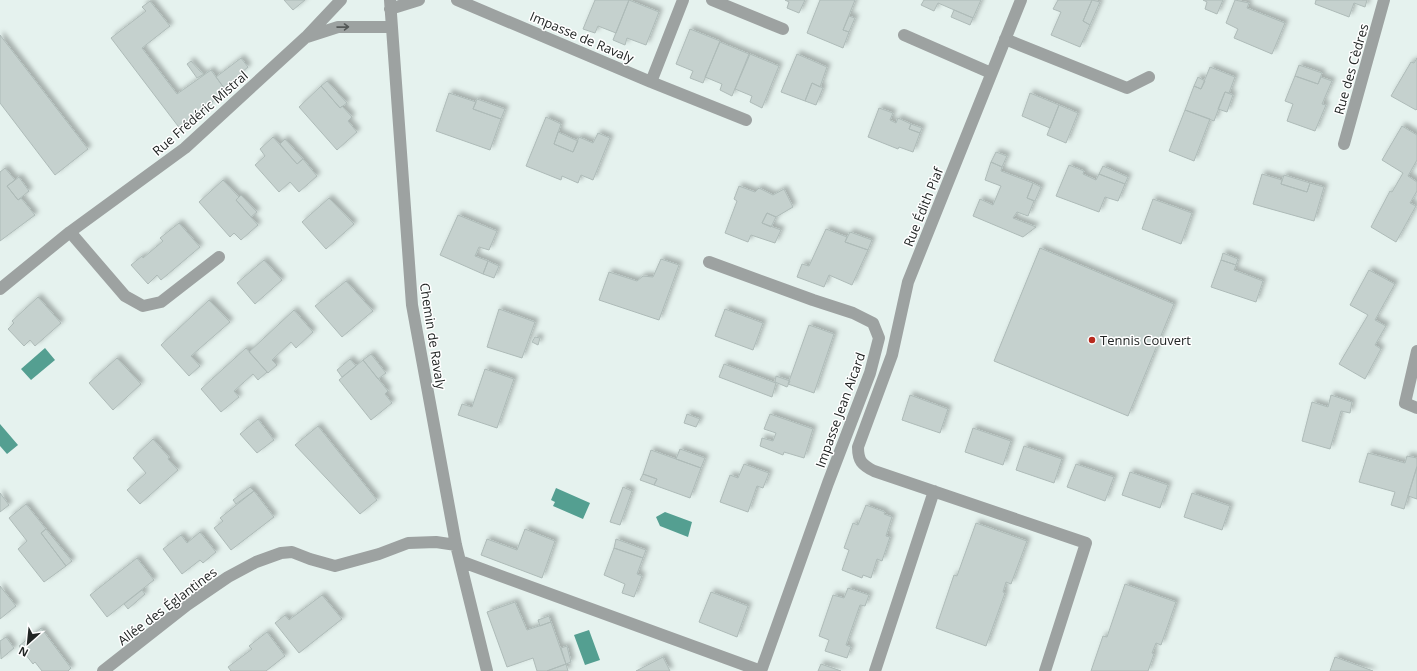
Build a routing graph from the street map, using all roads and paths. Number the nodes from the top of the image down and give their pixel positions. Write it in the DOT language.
graph roads {
  1 [pos="341,0"];
  2 [pos="419,0"];
  3 [pos="457,0"];
  4 [pos="683,0"];
  5 [pos="712,0"];
  6 [pos="1021,0"];
  7 [pos="1384,0"];
  8 [pos="390,5"];
  9 [pos="391,27"];
  10 [pos="782,29"];
  11 [pos="904,35"];
  12 [pos="306,38"];
  13 [pos="1005,39"];
  14 [pos="991,73"];
  15 [pos="1149,77"];
  16 [pos="651,82"];
  17 [pos="746,120"];
  18 [pos="1344,144"];
  19 [pos="70,232"];
  20 [pos="219,257"];
  21 [pos="709,262"];
  22 [pos="0,289"];
  23 [pos="1417,351"];
  24 [pos="1417,408"];
  25 [pos="934,491"];
  26 [pos="456,545"];
  27 [pos="460,561"];
  28 [pos="103,671"];
  29 [pos="487,671"];
  30 [pos="761,671"];
  31 [pos="875,671"];
  32 [pos="1045,671"];
  1 -- 12 [label="street, Rue Frédéric Mistral"];
  2 -- 8 [label="street"];
  3 -- 16 [label="street, Impasse de Ravaly"];
  4 -- 16 [label="street"];
  5 -- 10 [label="street"];
  6 -- 13 [label="street, Rue Édith Piaf"];
  7 -- 18 [label="street, Rue des Cèdres"];
  8 -- 9 [label="street, Chemin de Ravaly"];
  12 -- 9 [label="street, Rue Frédéric Mistral, one-way"];
  9 -- 26 [label="street, Chemin de Ravaly"];
  11 -- 14 [label="street"];
  12 -- 19 [label="street, Rue Frédéric Mistral"];
  13 -- 14 [label="street, Rue Édith Piaf"];
  13 -- 15 [label="street"];
  14 -- 25 [label="street, Rue Édith Piaf"];
  16 -- 17 [label="street, Impasse de Ravaly"];
  19 -- 20 [label="street"];
  19 -- 22 [label="street, Rue Frédéric Mistral"];
  21 -- 30 [label="street, Impasse Jean Aicard"];
  23 -- 24 [label="street"];
  25 -- 31 [label="street"];
  25 -- 32 [label="street, Rue Édith Piaf"];
  26 -- 27 [label="street, Chemin de Ravaly"];
  26 -- 28 [label="street, Allée des Églantines"];
  27 -- 29 [label="street, Chemin de Ravaly"];
  27 -- 30 [label="street"];
}
